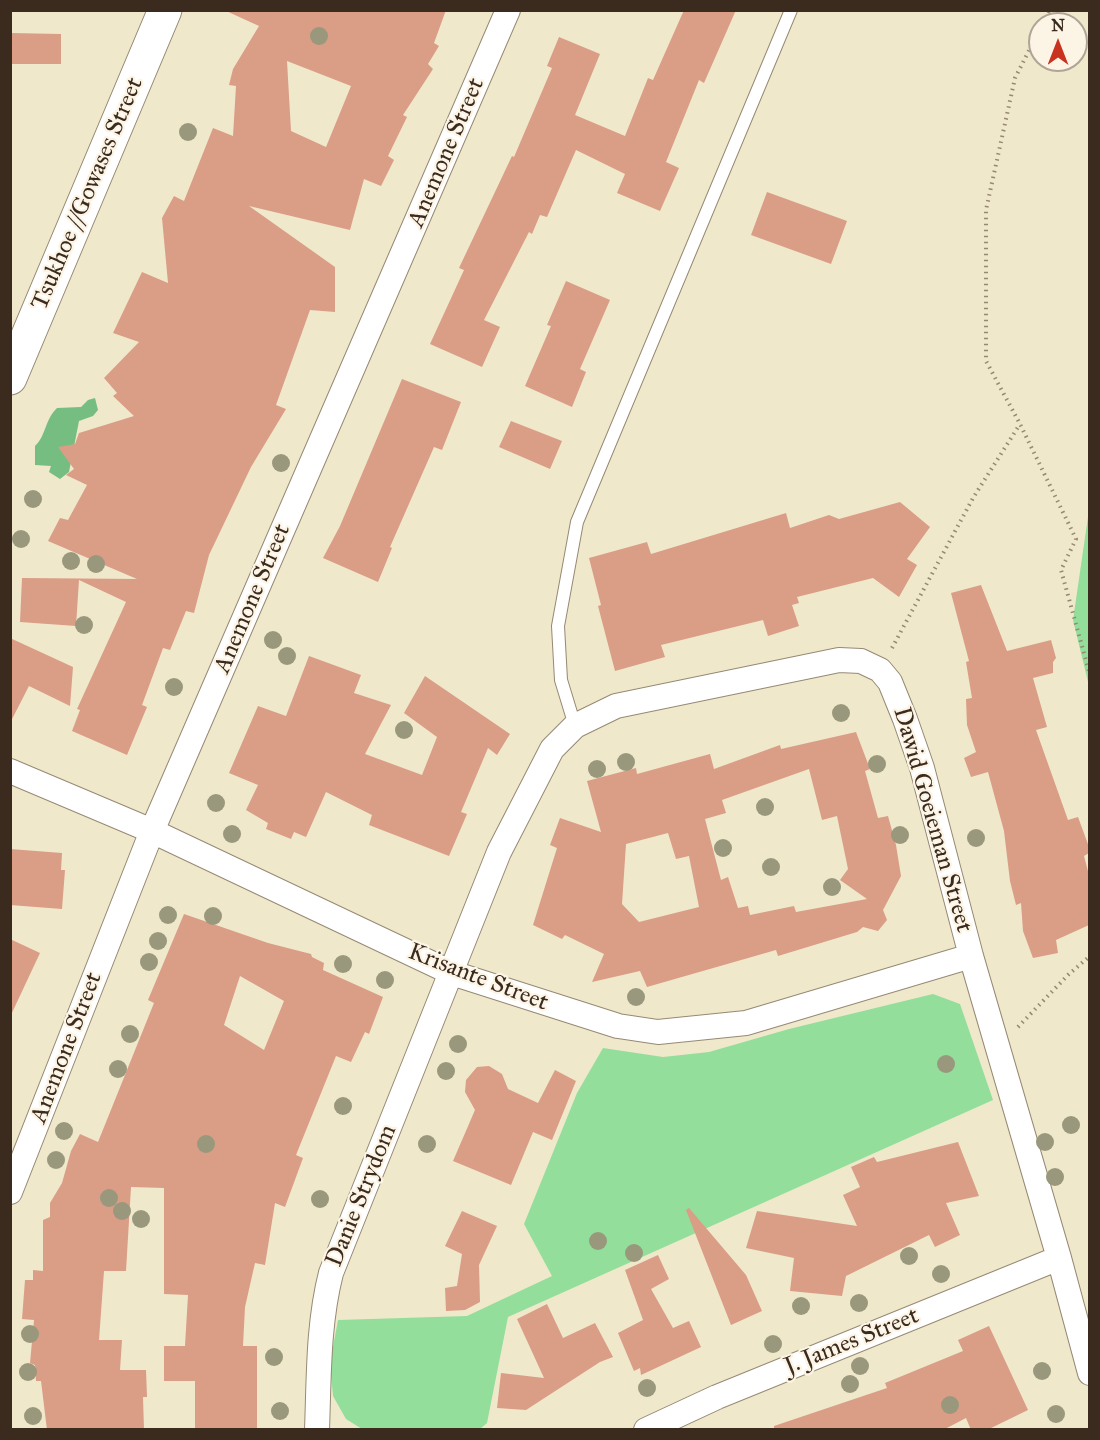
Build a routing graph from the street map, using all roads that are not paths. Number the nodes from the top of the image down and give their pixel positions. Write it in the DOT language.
graph roads {
  1 [pos="165,10"];
  2 [pos="508,10"];
  3 [pos="791,10"];
  4 [pos="10,378"];
  5 [pos="575,726"];
  6 [pos="10,771"];
  7 [pos="152,831"];
  8 [pos="970,956"];
  9 [pos="452,973"];
  10 [pos="10,1192"];
  11 [pos="1059,1258"];
  12 [pos="1089,1373"];
  13 [pos="318,1430"];
  14 [pos="646,1430"];
  1 -- 4 [label="street, Tsukhoe //Gowases Street"];
  2 -- 7 [label="street, Anemone Street"];
  3 -- 5 [label="lane"];
  5 -- 8 [label="street, Dawid Goeieman Street"];
  5 -- 9 [label="street"];
  6 -- 7 [label="street, Krisante Street"];
  7 -- 9 [label="street, Krisante Street"];
  7 -- 10 [label="street, Anemone Street"];
  8 -- 9 [label="street, Krisante Street"];
  8 -- 11 [label="street, Dawid Goeieman Street"];
  9 -- 13 [label="street, Danie Strydom"];
  11 -- 12 [label="street, Dawid Goeieman Street"];
  11 -- 14 [label="street, J. James Street"];
}
